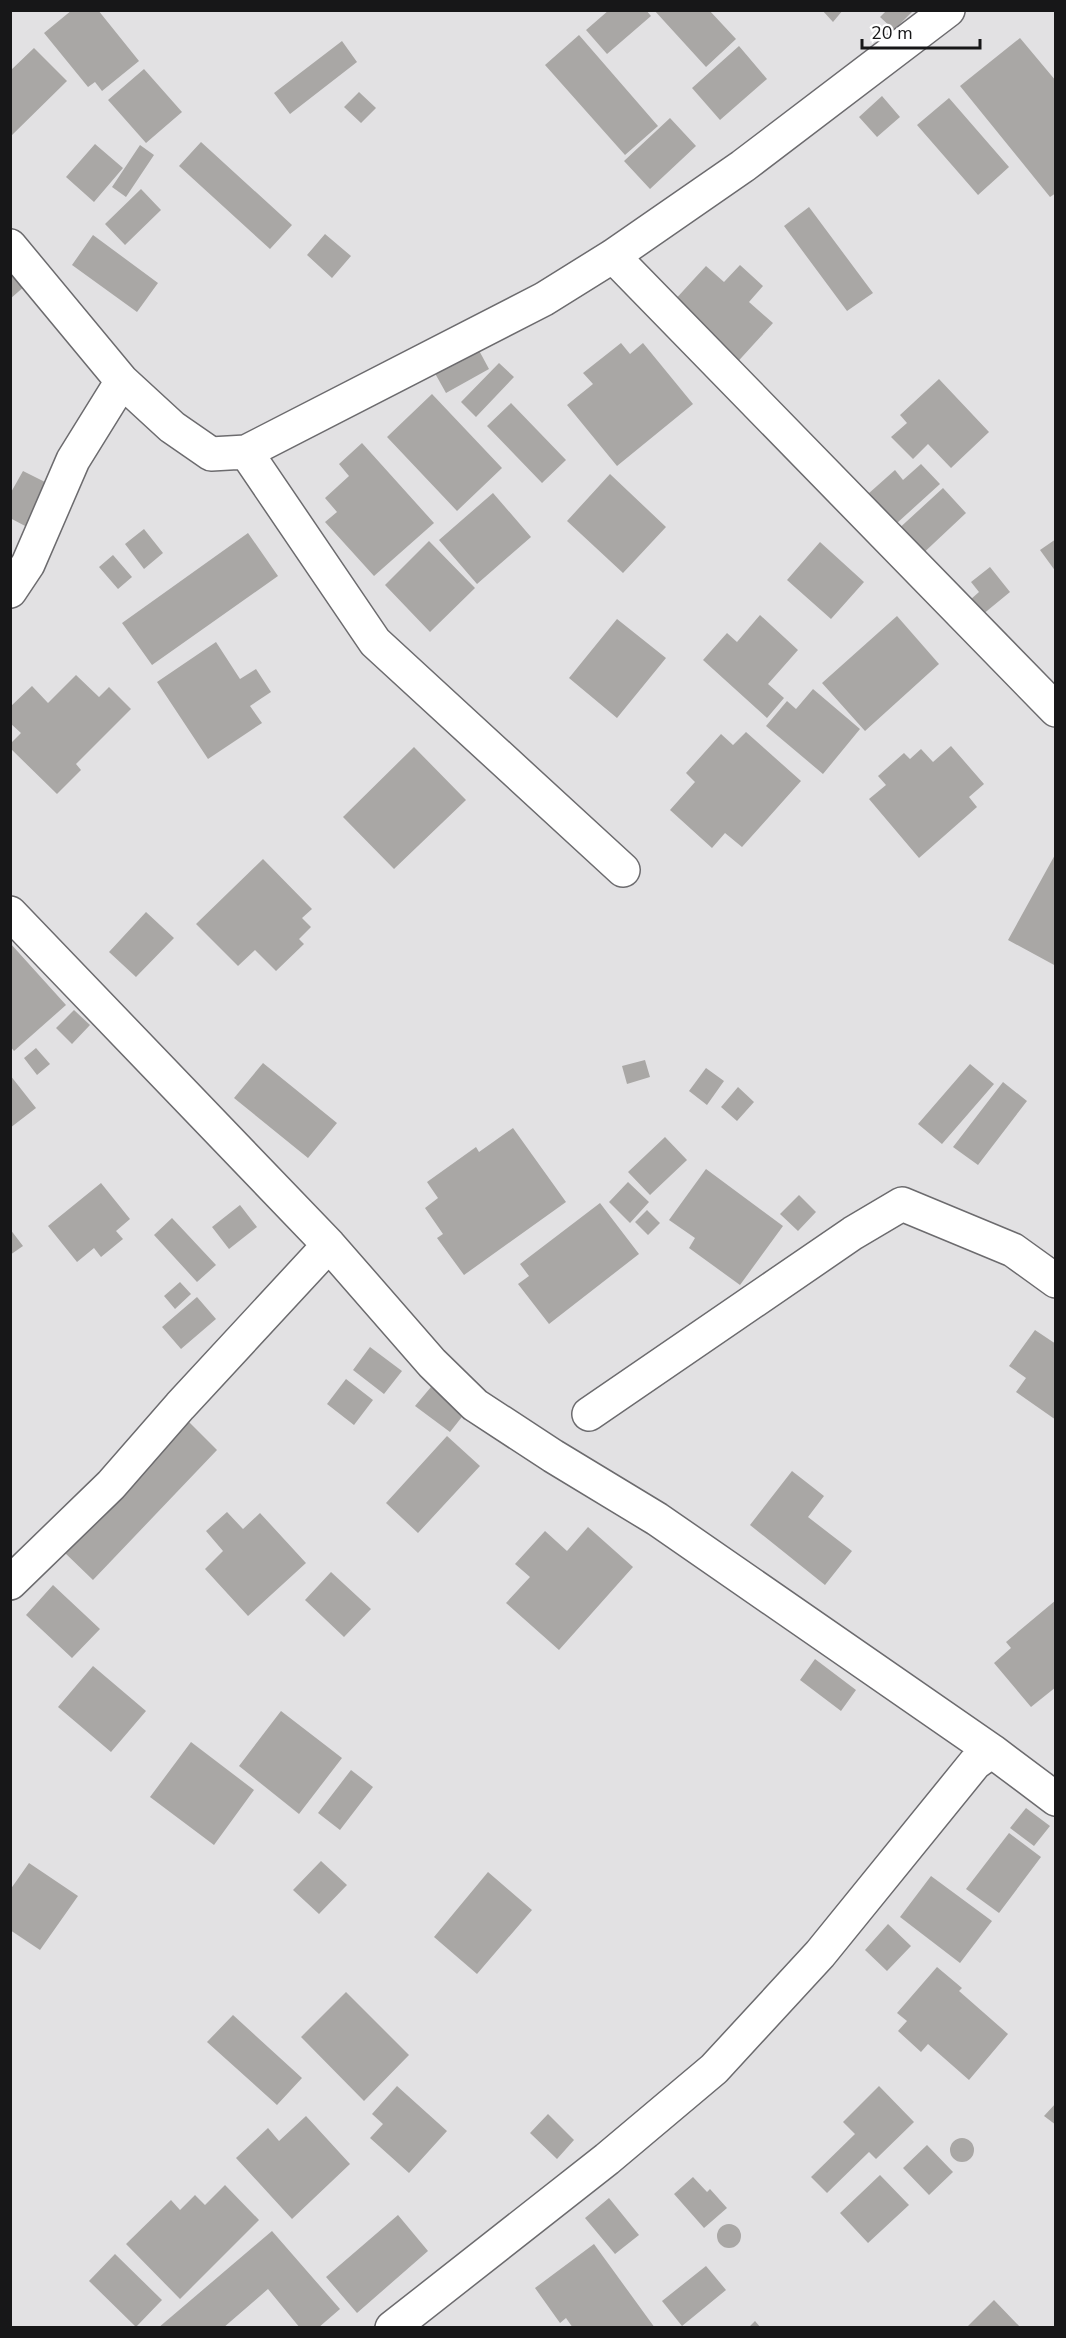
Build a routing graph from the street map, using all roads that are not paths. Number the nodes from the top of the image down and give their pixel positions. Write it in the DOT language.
graph roads {
  1 [pos="948,10"];
  2 [pos="10,246"];
  3 [pos="613,256"];
  4 [pos="122,381"];
  5 [pos="246,452"];
  6 [pos="10,591"];
  7 [pos="1056,710"];
  8 [pos="623,870"];
  9 [pos="10,913"];
  10 [pos="329,1245"];
  11 [pos="1056,1281"];
  12 [pos="589,1414"];
  13 [pos="10,1583"];
  14 [pos="992,1751"];
  15 [pos="1056,1799"];
  16 [pos="392,2328"];
  1 -- 3 [label="street"];
  2 -- 4 [label="street"];
  3 -- 5 [label="street"];
  3 -- 7 [label="street"];
  4 -- 5 [label="street"];
  4 -- 6 [label="street"];
  5 -- 8 [label="street"];
  9 -- 10 [label="street"];
  10 -- 13 [label="street"];
  10 -- 14 [label="street"];
  11 -- 12 [label="street"];
  14 -- 15 [label="street"];
  14 -- 16 [label="street"];
}
